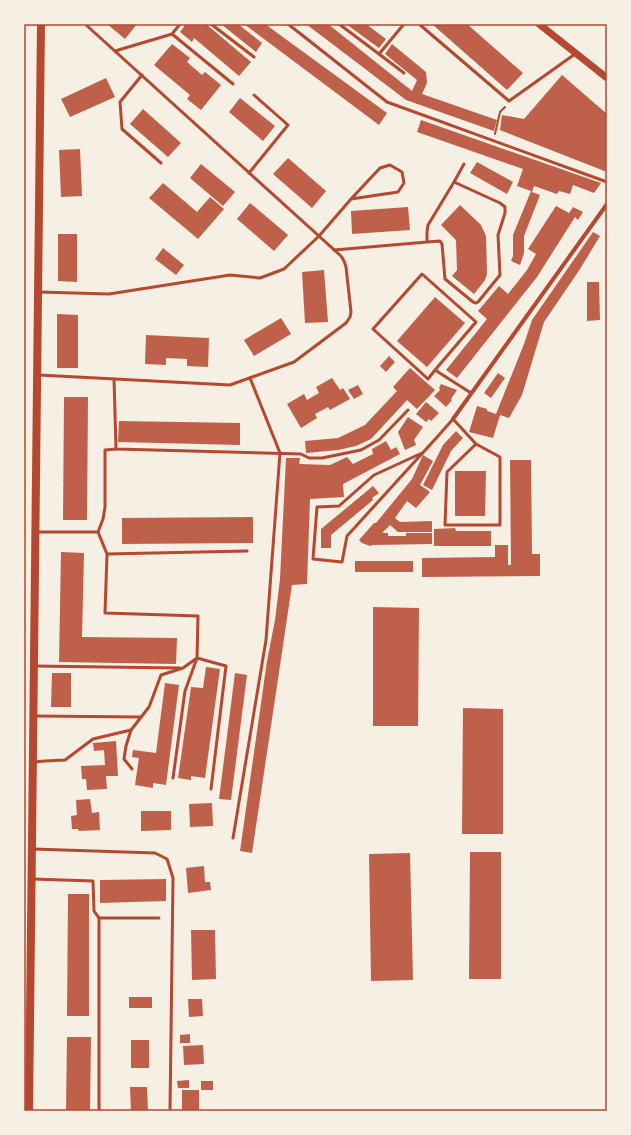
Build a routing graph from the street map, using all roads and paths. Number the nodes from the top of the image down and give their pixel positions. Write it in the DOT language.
graph roads {
  1 [pos="41,24"];
  2 [pos="85,24"];
  3 [pos="180,24"];
  4 [pos="211,24"];
  5 [pos="288,24"];
  6 [pos="339,24"];
  7 [pos="404,24"];
  8 [pos="419,24"];
  9 [pos="539,24"];
  10 [pos="172,34"];
  11 [pos="115,51"];
  12 [pos="576,53"];
  13 [pos="379,54"];
  14 [pos="254,57"];
  15 [pos="404,73"];
  16 [pos="142,76"];
  17 [pos="607,78"];
  18 [pos="233,84"];
  19 [pos="254,95"];
  20 [pos="509,101"];
  21 [pos="493,141"];
  22 [pos="161,163"];
  23 [pos="464,164"];
  24 [pos="249,173"];
  25 [pos="454,182"];
  26 [pos="607,182"];
  27 [pos="351,199"];
  28 [pos="607,204"];
  29 [pos="319,236"];
  30 [pos="428,242"];
  31 [pos="334,250"];
  32 [pos="38,292"];
  33 [pos="435,370"];
  34 [pos="37,375"];
  35 [pos="250,378"];
  36 [pos="114,379"];
  37 [pos="471,393"];
  38 [pos="408,410"];
  39 [pos="453,419"];
  40 [pos="476,444"];
  41 [pos="116,449"];
  42 [pos="280,453"];
  43 [pos="422,453"];
  44 [pos="36,532"];
  45 [pos="98,532"];
  46 [pos="247,551"];
  47 [pos="107,554"];
  48 [pos="197,658"];
  49 [pos="34,666"];
  50 [pos="183,668"];
  51 [pos="33,716"];
  52 [pos="141,717"];
  53 [pos="131,730"];
  54 [pos="33,762"];
  55 [pos="132,768"];
  56 [pos="173,778"];
  57 [pos="211,789"];
  58 [pos="233,838"];
  59 [pos="32,849"];
  60 [pos="31,879"];
  61 [pos="99,918"];
  62 [pos="159,918"];
  63 [pos="27,1014"];
  64 [pos="28,1111"];
  65 [pos="99,1111"];
  66 [pos="170,1111"];
  1 -- 32 [label="main road"];
  2 -- 11 [label="lane"];
  3 -- 10 [label="lane"];
  4 -- 14 [label="lane"];
  5 -- 21 [label="lane"];
  6 -- 13 [label="lane"];
  7 -- 13 [label="lane"];
  8 -- 20 [label="lane"];
  9 -- 12 [label="street"];
  10 -- 11 [label="lane"];
  10 -- 18 [label="lane"];
  11 -- 16 [label="lane"];
  12 -- 17 [label="street"];
  12 -- 20 [label="lane"];
  13 -- 15 [label="lane"];
  16 -- 22 [label="lane"];
  16 -- 24 [label="lane"];
  19 -- 24 [label="lane"];
  20 -- 21 [label="path"];
  21 -- 26 [label="lane"];
  23 -- 25 [label="lane"];
  24 -- 29 [label="lane"];
  25 -- 30 [label="lane"];
  25 -- 30 [label="lane"];
  27 -- 27 [label="lane"];
  27 -- 29 [label="lane"];
  28 -- 37 [label="street"];
  29 -- 31 [label="lane"];
  29 -- 32 [label="lane"];
  30 -- 31 [label="lane"];
  31 -- 35 [label="lane"];
  32 -- 34 [label="main road"];
  33 -- 33 [label="lane"];
  33 -- 37 [label="lane"];
  34 -- 36 [label="lane"];
  34 -- 44 [label="main road"];
  35 -- 36 [label="lane"];
  35 -- 42 [label="lane"];
  36 -- 41 [label="lane"];
  37 -- 39 [label="street"];
  38 -- 42 [label="lane"];
  39 -- 40 [label="lane"];
  39 -- 43 [label="lane"];
  40 -- 40 [label="lane"];
  41 -- 42 [label="lane"];
  41 -- 45 [label="lane"];
  42 -- 58 [label="lane"];
  43 -- 43 [label="lane"];
  44 -- 45 [label="lane"];
  44 -- 49 [label="main road"];
  45 -- 47 [label="lane"];
  46 -- 47 [label="lane"];
  47 -- 48 [label="lane"];
  48 -- 50 [label="lane"];
  48 -- 56 [label="lane"];
  48 -- 57 [label="lane"];
  49 -- 50 [label="lane"];
  49 -- 51 [label="main road"];
  50 -- 52 [label="lane"];
  51 -- 52 [label="lane"];
  51 -- 54 [label="main road"];
  52 -- 53 [label="lane"];
  53 -- 54 [label="lane"];
  53 -- 55 [label="lane"];
  54 -- 59 [label="main road"];
  59 -- 60 [label="main road"];
  59 -- 66 [label="lane"];
  60 -- 61 [label="lane"];
  60 -- 63 [label="main road"];
  61 -- 62 [label="lane"];
  61 -- 65 [label="lane"];
  63 -- 64 [label="main road"];
}
